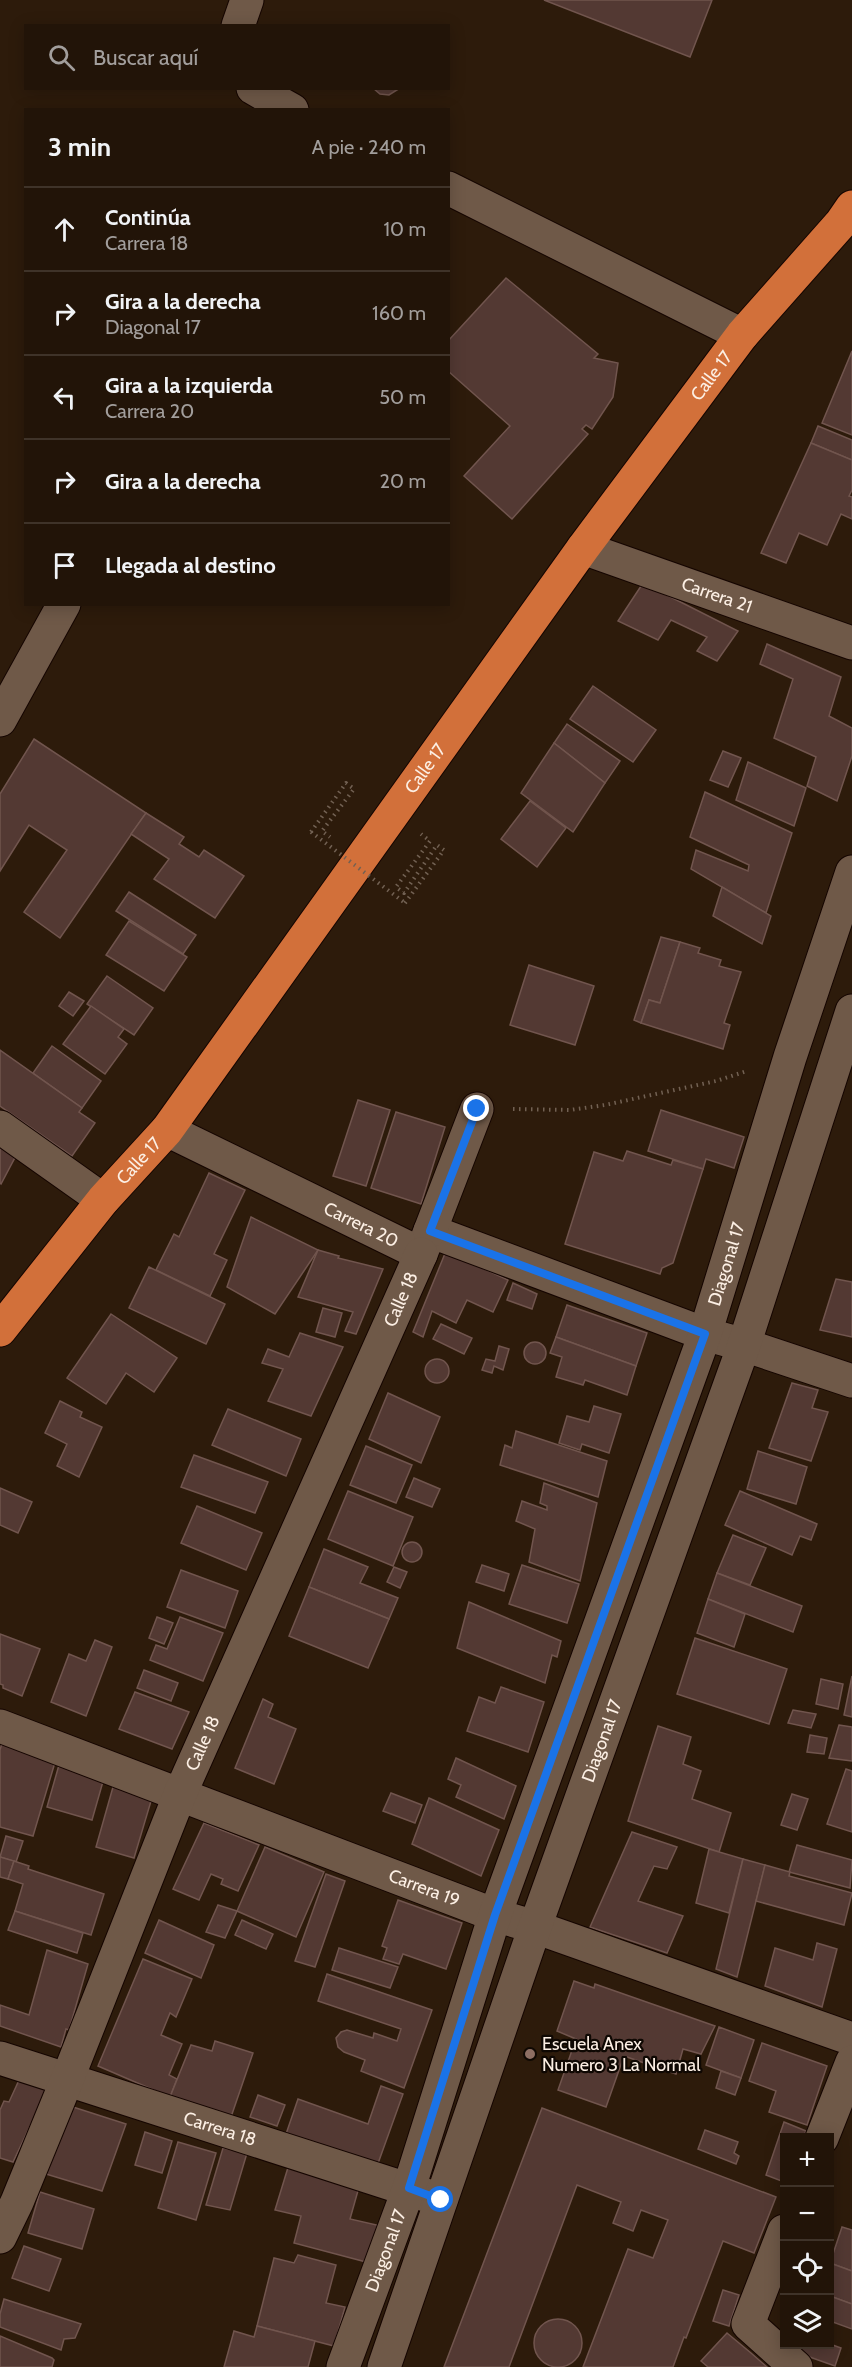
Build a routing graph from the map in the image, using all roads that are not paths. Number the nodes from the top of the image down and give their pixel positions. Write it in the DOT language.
graph roads {
  1 [pos="247,0"];
  2 [pos="239,24"];
  3 [pos="256,97"];
  4 [pos="286,108"];
  5 [pos="450,189"];
  6 [pos="848,220"];
  7 [pos="742,335"];
  8 [pos="584,548"];
  9 [pos="63,606"];
  10 [pos="852,643"];
  11 [pos="0,720"];
  12 [pos="852,872"];
  13 [pos="852,1011"];
  14 [pos="477,1109"];
  15 [pos="0,1127"];
  16 [pos="167,1130"];
  17 [pos="103,1200"];
  18 [pos="425,1243"];
  19 [pos="0,1330"];
  20 [pos="705,1334"];
  21 [pos="744,1345"];
  22 [pos="852,1382"];
  23 [pos="0,1726"];
  24 [pos="180,1794"];
  25 [pos="495,1915"];
  26 [pos="535,1927"];
  27 [pos="852,2039"];
  28 [pos="0,2058"];
  29 [pos="852,2062"];
  30 [pos="67,2080"];
  31 [pos="824,2133"];
  32 [pos="409,2188"];
  33 [pos="441,2200"];
  34 [pos="0,2237"];
  35 [pos="780,2241"];
  36 [pos="343,2367"];
  37 [pos="384,2367"];
  38 [pos="796,2367"];
  1 -- 2 [label="street"];
  3 -- 4 [label="street"];
  5 -- 7 [label="street"];
  6 -- 7 [label="highway, Calle 17"];
  7 -- 8 [label="highway, Calle 17"];
  8 -- 10 [label="street, Carrera 21"];
  8 -- 16 [label="highway, Calle 17"];
  9 -- 11 [label="street"];
  12 -- 20 [label="street, Diagonal 17"];
  13 -- 21 [label="street, Diagonal 17"];
  14 -- 18 [label="street, Calle 18"];
  15 -- 17 [label="street"];
  16 -- 17 [label="highway, Calle 17"];
  16 -- 18 [label="street, Carrera 20"];
  17 -- 19 [label="highway, Calle 17"];
  18 -- 20 [label="street, Carrera 20"];
  18 -- 24 [label="street, Calle 18"];
  20 -- 21 [label="street, Carrera 20"];
  20 -- 25 [label="street, Diagonal 17"];
  21 -- 22 [label="street, Carrera 20"];
  21 -- 26 [label="street, Diagonal 17"];
  23 -- 24 [label="street, Carrera 19"];
  24 -- 25 [label="street, Carrera 19"];
  24 -- 30 [label="street, Calle 18"];
  25 -- 26 [label="street, Carrera 19"];
  25 -- 32 [label="street, Diagonal 17"];
  26 -- 27 [label="street, Carrera 19"];
  26 -- 33 [label="street, Diagonal 17"];
  28 -- 30 [label="street, Carrera 18"];
  29 -- 31 [label="street"];
  30 -- 32 [label="street, Carrera 18"];
  30 -- 34 [label="street, Calle 18"];
  32 -- 33 [label="street, Carrera 18"];
  32 -- 36 [label="street, Diagonal 17"];
  33 -- 37 [label="street, Diagonal 17"];
  35 -- 38 [label="street"];
}
